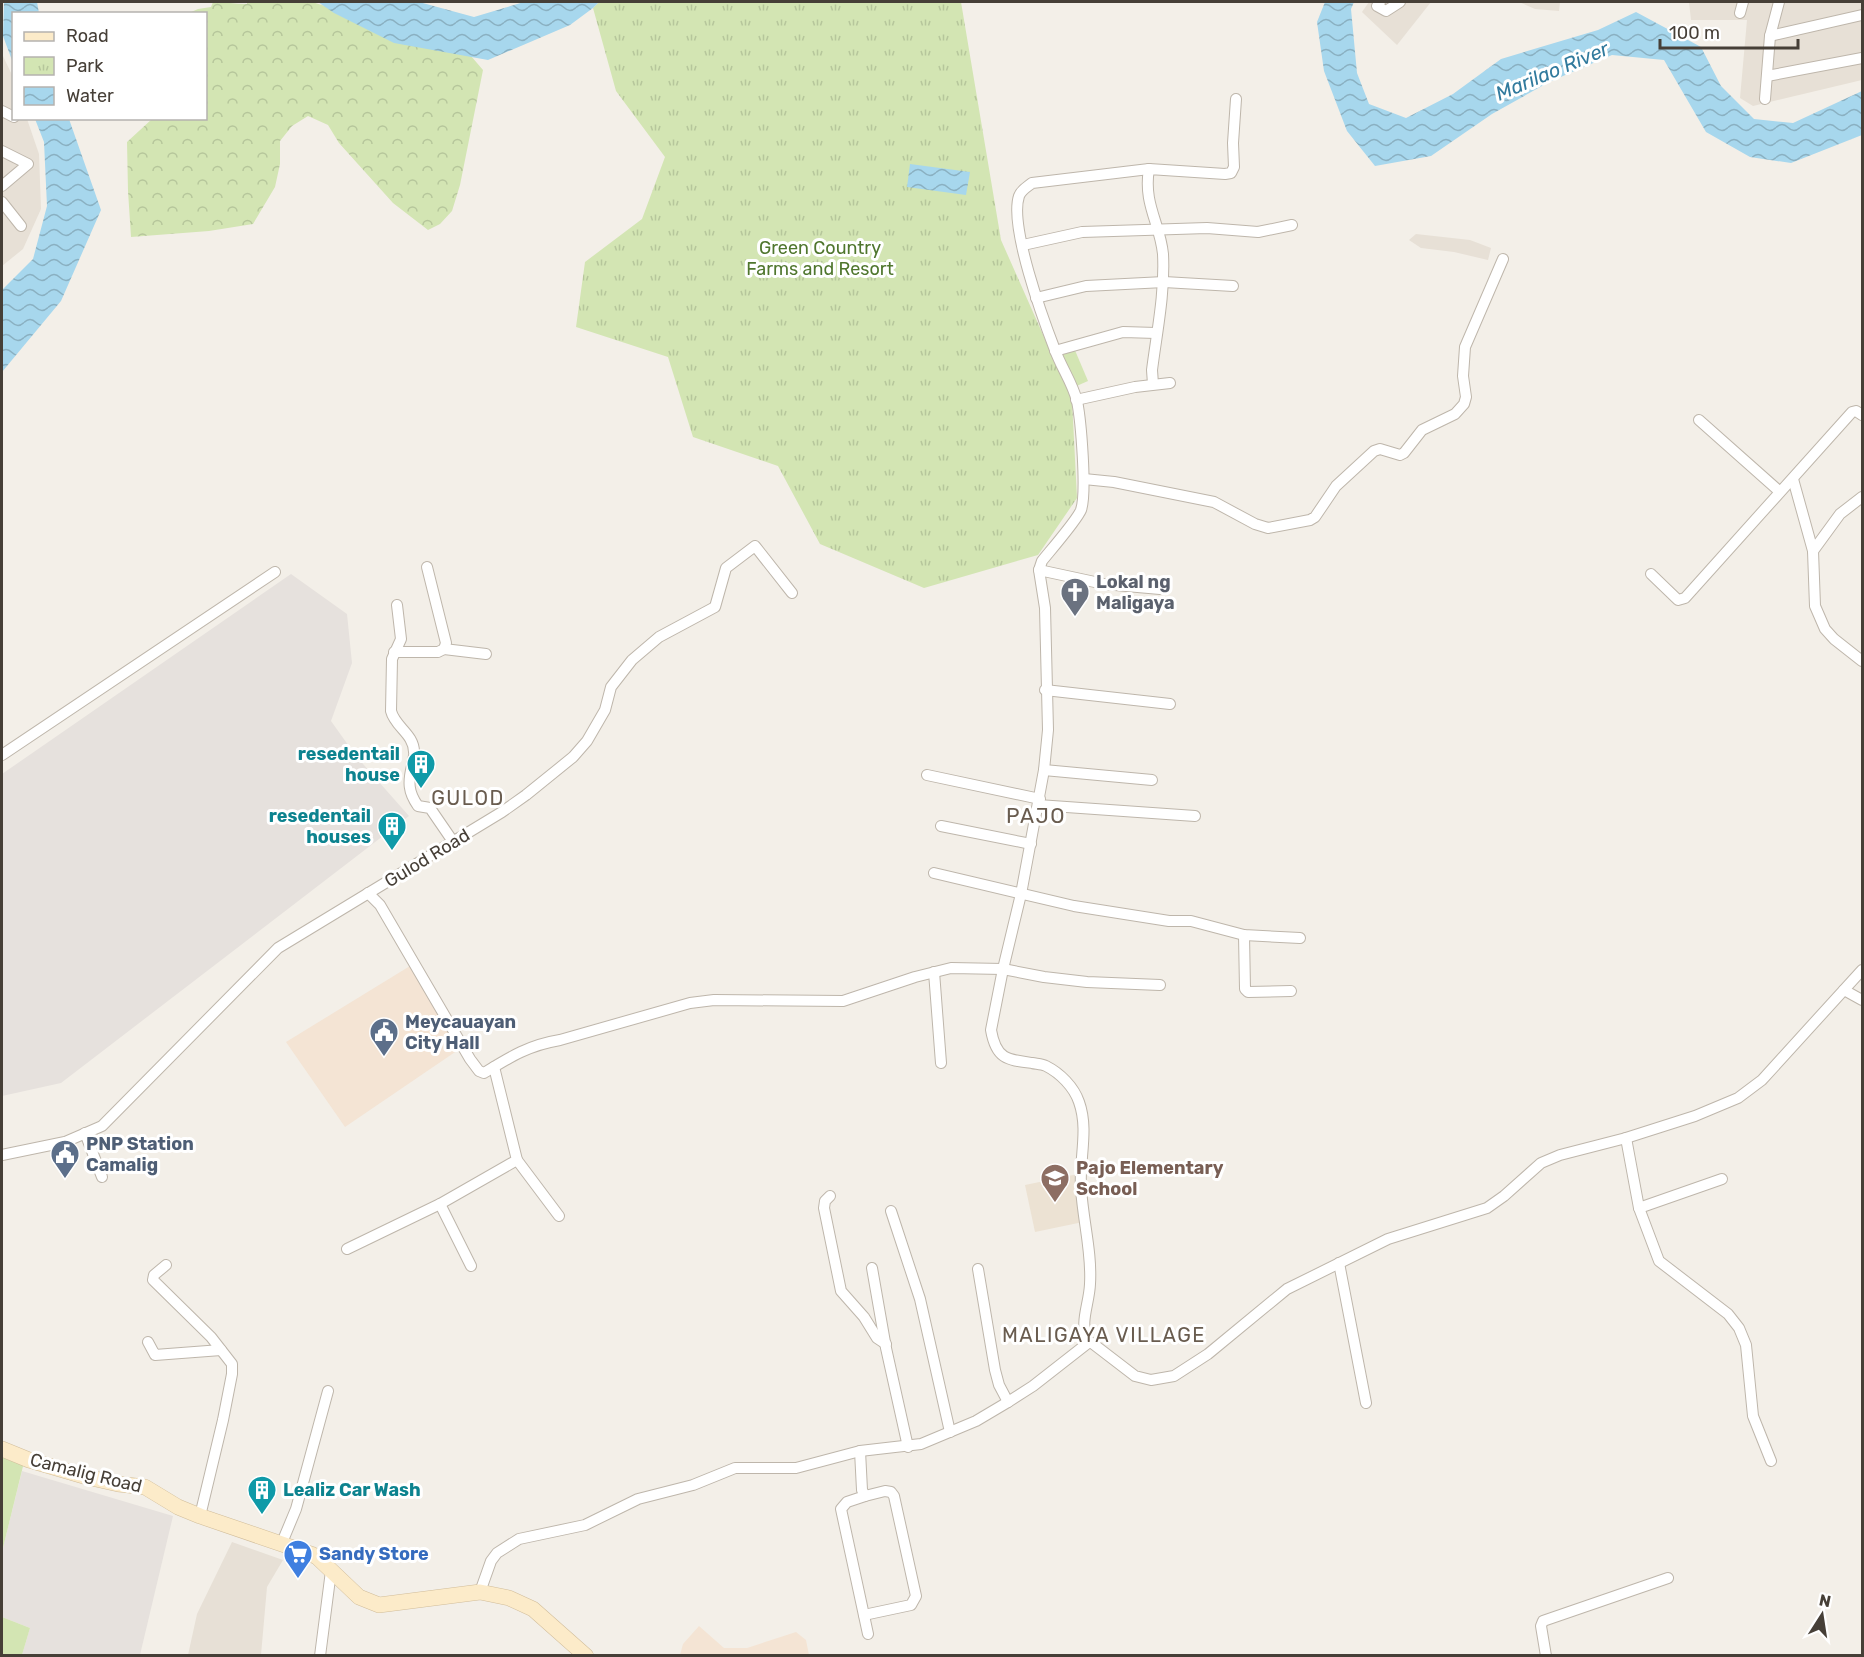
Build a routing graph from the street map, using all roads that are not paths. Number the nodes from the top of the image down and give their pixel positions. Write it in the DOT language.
graph roads {
  1 [pos="1380,2"];
  2 [pos="1400,2"];
  3 [pos="1743,2"];
  4 [pos="1779,2"];
  5 [pos="1740,13"];
  6 [pos="1863,15"];
  7 [pos="1770,36"];
  8 [pos="1863,58"];
  9 [pos="1767,76"];
  10 [pos="1236,99"];
  11 [pos="1765,99"];
  12 [pos="2,151"];
  13 [pos="1149,168"];
  14 [pos="2,186"];
  15 [pos="2,202"];
  16 [pos="1292,225"];
  17 [pos="21,226"];
  18 [pos="1156,229"];
  19 [pos="1023,245"];
  20 [pos="1503,259"];
  21 [pos="1164,282"];
  22 [pos="1233,286"];
  23 [pos="1036,298"];
  24 [pos="1156,333"];
  25 [pos="1055,351"];
  26 [pos="1170,383"];
  27 [pos="1153,384"];
  28 [pos="1076,400"];
  29 [pos="1863,415"];
  30 [pos="1699,420"];
  31 [pos="1084,479"];
  32 [pos="1793,479"];
  33 [pos="1779,491"];
  34 [pos="1863,497"];
  35 [pos="1813,551"];
  36 [pos="427,567"];
  37 [pos="1039,570"];
  38 [pos="275,572"];
  39 [pos="1651,574"];
  40 [pos="1161,589"];
  41 [pos="792,593"];
  42 [pos="397,605"];
  43 [pos="444,649"];
  44 [pos="394,652"];
  45 [pos="486,654"];
  46 [pos="1863,661"];
  47 [pos="1045,690"];
  48 [pos="1170,704"];
  49 [pos="2,755"];
  50 [pos="1044,770"];
  51 [pos="927,775"];
  52 [pos="1152,780"];
  53 [pos="1039,802"];
  54 [pos="1195,816"];
  55 [pos="941,826"];
  56 [pos="454,843"];
  57 [pos="1031,844"];
  58 [pos="934,873"];
  59 [pos="368,893"];
  60 [pos="1021,894"];
  61 [pos="1244,935"];
  62 [pos="1300,938"];
  63 [pos="1003,969"];
  64 [pos="1863,970"];
  65 [pos="933,972"];
  66 [pos="1160,985"];
  67 [pos="1844,990"];
  68 [pos="1291,991"];
  69 [pos="1863,1000"];
  70 [pos="941,1063"];
  71 [pos="494,1067"];
  72 [pos="85,1133"];
  73 [pos="1626,1138"];
  74 [pos="2,1155"];
  75 [pos="517,1160"];
  76 [pos="102,1177"];
  77 [pos="1722,1179"];
  78 [pos="830,1196"];
  79 [pos="440,1204"];
  80 [pos="1639,1208"];
  81 [pos="891,1211"];
  82 [pos="559,1216"];
  83 [pos="347,1249"];
  84 [pos="1338,1263"];
  85 [pos="166,1265"];
  86 [pos="471,1266"];
  87 [pos="872,1268"];
  88 [pos="978,1269"];
  89 [pos="148,1342"];
  90 [pos="1088,1342"];
  91 [pos="886,1344"];
  92 [pos="221,1350"];
  93 [pos="328,1391"];
  94 [pos="1008,1402"];
  95 [pos="1366,1403"];
  96 [pos="950,1432"];
  97 [pos="908,1447"];
  98 [pos="2,1449"];
  99 [pos="860,1451"];
  100 [pos="1771,1461"];
  101 [pos="865,1497"];
  102 [pos="200,1516"];
  103 [pos="281,1545"];
  104 [pos="331,1572"];
  105 [pos="1668,1578"];
  106 [pos="480,1592"];
  107 [pos="864,1615"];
  108 [pos="868,1634"];
  109 [pos="320,1656"];
  110 [pos="586,1656"];
  111 [pos="1546,1656"];
  1 -- 2 [label="street"];
  3 -- 5 [label="street"];
  4 -- 7 [label="street"];
  6 -- 7 [label="street"];
  7 -- 9 [label="street"];
  8 -- 9 [label="street"];
  9 -- 11 [label="street"];
  10 -- 13 [label="street"];
  12 -- 14 [label="street"];
  13 -- 18 [label="street"];
  13 -- 19 [label="street"];
  15 -- 17 [label="street"];
  16 -- 18 [label="street"];
  18 -- 19 [label="street"];
  18 -- 21 [label="street"];
  19 -- 23 [label="street"];
  20 -- 31 [label="street"];
  21 -- 22 [label="street"];
  21 -- 23 [label="street"];
  21 -- 24 [label="street"];
  23 -- 25 [label="street"];
  24 -- 25 [label="street"];
  24 -- 27 [label="street"];
  25 -- 28 [label="street"];
  26 -- 27 [label="street"];
  27 -- 28 [label="street"];
  28 -- 31 [label="street"];
  29 -- 32 [label="street"];
  30 -- 33 [label="street"];
  31 -- 37 [label="street"];
  32 -- 33 [label="street"];
  32 -- 35 [label="street"];
  33 -- 39 [label="street"];
  34 -- 35 [label="street"];
  35 -- 46 [label="street"];
  36 -- 43 [label="street"];
  37 -- 40 [label="street"];
  37 -- 47 [label="street"];
  38 -- 49 [label="street"];
  41 -- 56 [label="street, Gulod Road"];
  42 -- 44 [label="street"];
  43 -- 44 [label="street"];
  43 -- 45 [label="street"];
  44 -- 56 [label="street"];
  47 -- 48 [label="street"];
  47 -- 50 [label="street"];
  50 -- 52 [label="street"];
  50 -- 53 [label="street"];
  51 -- 53 [label="street"];
  53 -- 54 [label="street"];
  53 -- 57 [label="street"];
  55 -- 57 [label="street"];
  56 -- 59 [label="street, Gulod Road"];
  57 -- 60 [label="street"];
  58 -- 60 [label="street"];
  59 -- 71 [label="street"];
  59 -- 72 [label="street, Gulod Road"];
  60 -- 61 [label="street"];
  60 -- 63 [label="street"];
  61 -- 62 [label="street"];
  61 -- 68 [label="street"];
  63 -- 65 [label="street"];
  63 -- 66 [label="street"];
  63 -- 90 [label="street"];
  64 -- 67 [label="street"];
  65 -- 70 [label="street"];
  65 -- 71 [label="street"];
  67 -- 69 [label="street"];
  67 -- 73 [label="street"];
  71 -- 75 [label="street"];
  72 -- 74 [label="street, Gulod Road"];
  72 -- 76 [label="street"];
  73 -- 80 [label="street"];
  73 -- 84 [label="street"];
  75 -- 79 [label="street"];
  75 -- 82 [label="street"];
  77 -- 80 [label="street"];
  78 -- 91 [label="street"];
  79 -- 83 [label="street"];
  79 -- 86 [label="street"];
  80 -- 100 [label="street"];
  81 -- 96 [label="street"];
  84 -- 90 [label="street"];
  84 -- 95 [label="street"];
  85 -- 92 [label="street"];
  87 -- 91 [label="street"];
  88 -- 94 [label="street"];
  89 -- 92 [label="street"];
  90 -- 94 [label="street"];
  91 -- 97 [label="street"];
  92 -- 102 [label="street"];
  93 -- 103 [label="street"];
  94 -- 96 [label="street"];
  96 -- 97 [label="street"];
  97 -- 99 [label="street"];
  98 -- 102 [label="main road, Camalig Road"];
  99 -- 101 [label="street"];
  99 -- 106 [label="street"];
  101 -- 107 [label="street"];
  101 -- 107 [label="street"];
  102 -- 103 [label="main road, Camalig Road"];
  103 -- 104 [label="main road, Camalig Road"];
  104 -- 106 [label="main road, Camalig Road"];
  104 -- 109 [label="street"];
  105 -- 111 [label="street"];
  106 -- 110 [label="main road, Camalig Road"];
  107 -- 108 [label="street"];
}
